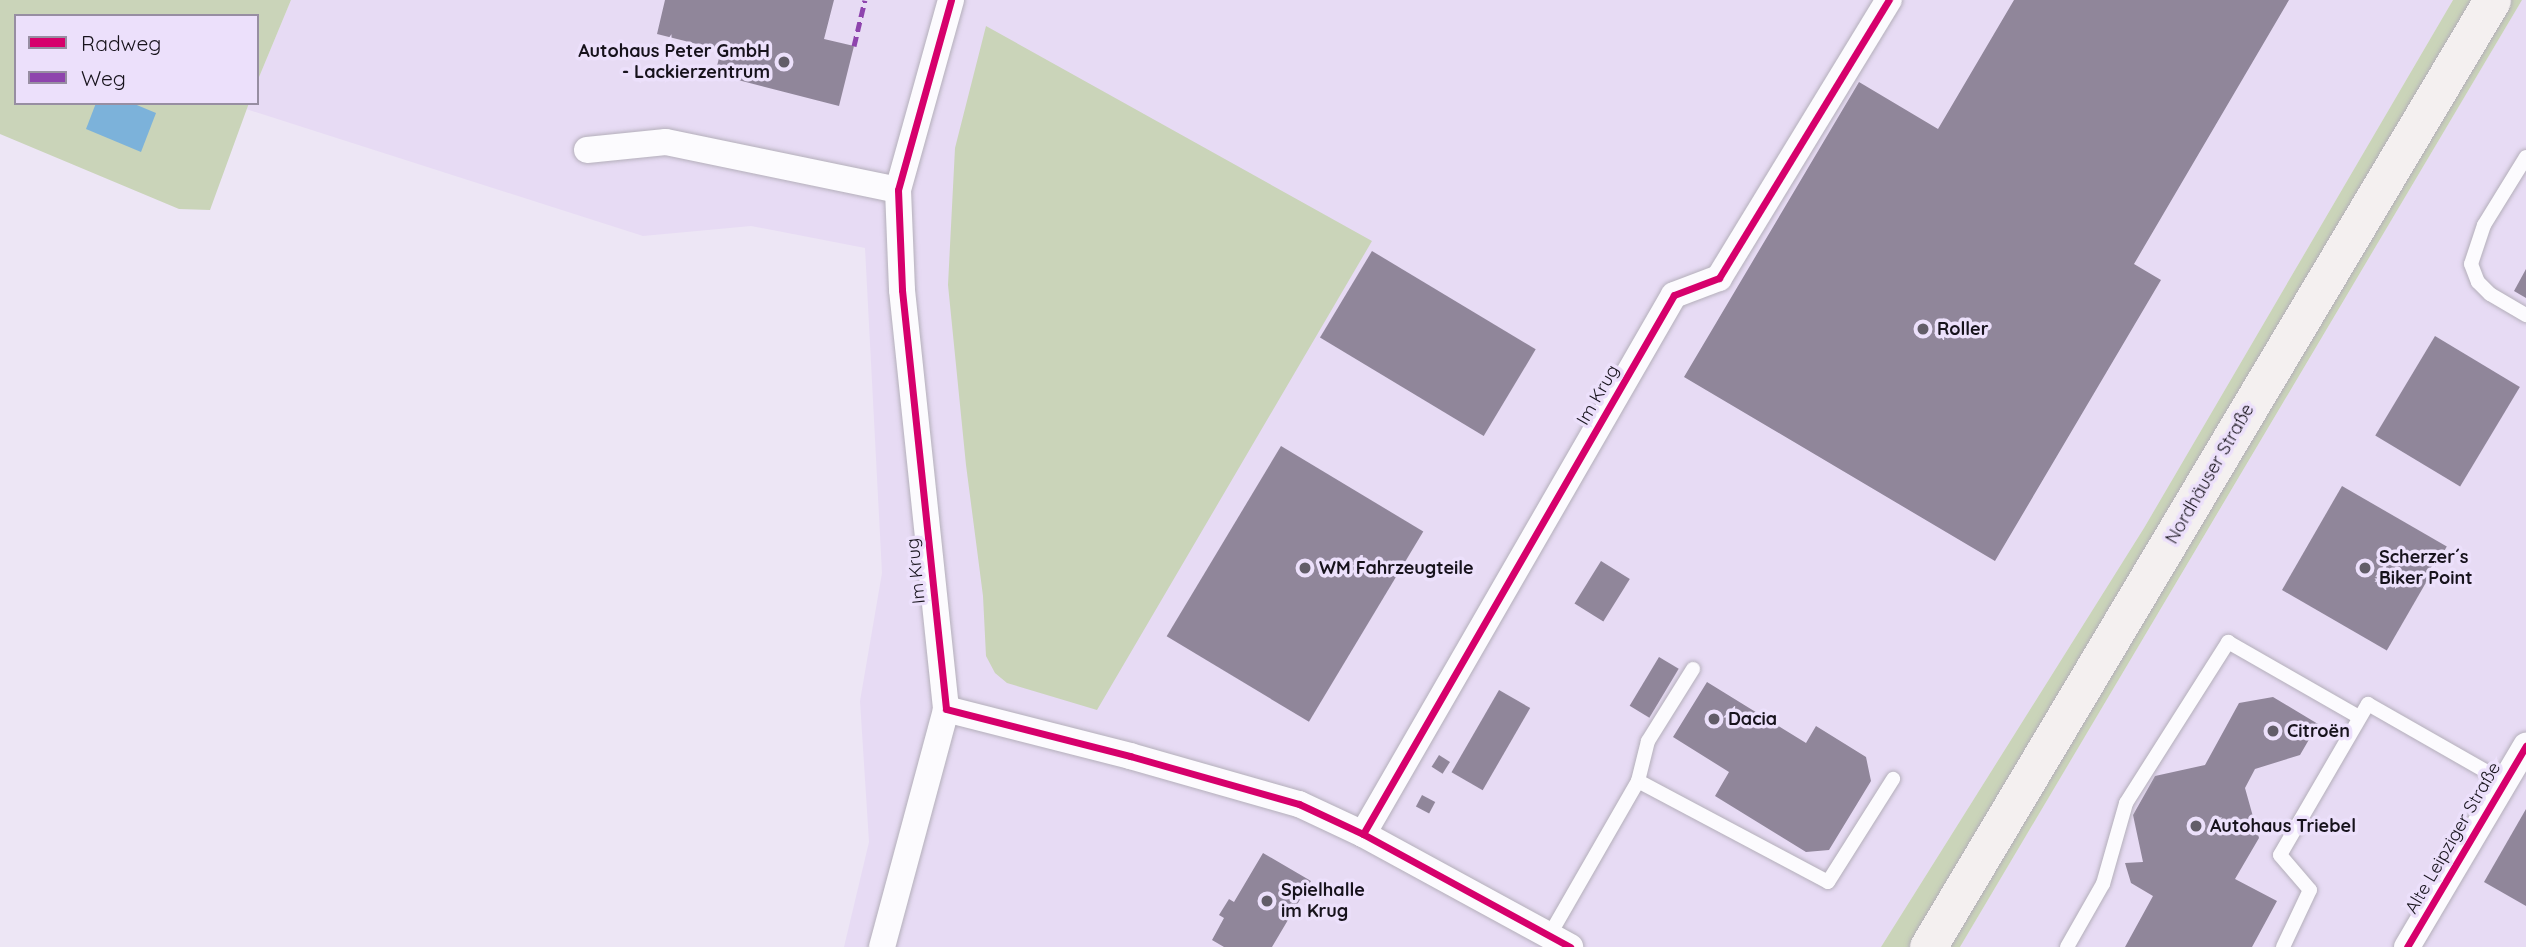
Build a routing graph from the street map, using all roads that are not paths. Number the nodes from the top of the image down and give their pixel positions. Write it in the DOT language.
graph roads {
  1 [pos="951,0"];
  2 [pos="1889,0"];
  3 [pos="2492,0"];
  4 [pos="587,150"];
  5 [pos="2526,157"];
  6 [pos="898,190"];
  7 [pos="2526,315"];
  8 [pos="1693,669"];
  9 [pos="946,709"];
  10 [pos="2359,717"];
  11 [pos="2526,746"];
  12 [pos="1893,779"];
  13 [pos="1638,781"];
  14 [pos="2503,781"];
  15 [pos="1363,834"];
  16 [pos="1560,941"];
  17 [pos="883,947"];
  18 [pos="1927,947"];
  19 [pos="2067,947"];
  20 [pos="2283,947"];
  21 [pos="2407,947"];
  1 -- 6 [label="street, Im Krug"];
  2 -- 15 [label="street, Im Krug"];
  3 -- 18 [label="main road, Nordhäuser Straße"];
  4 -- 6 [label="street"];
  5 -- 7 [label="lane"];
  6 -- 9 [label="street, Im Krug"];
  8 -- 13 [label="lane"];
  9 -- 15 [label="street"];
  9 -- 17 [label="street, Im Krug"];
  10 -- 14 [label="lane"];
  10 -- 19 [label="lane"];
  10 -- 20 [label="lane"];
  11 -- 14 [label="street, Alte Leipziger Straße"];
  12 -- 13 [label="lane"];
  13 -- 16 [label="lane"];
  14 -- 21 [label="street, Alte Leipziger Straße"];
  15 -- 16 [label="street"];
}
